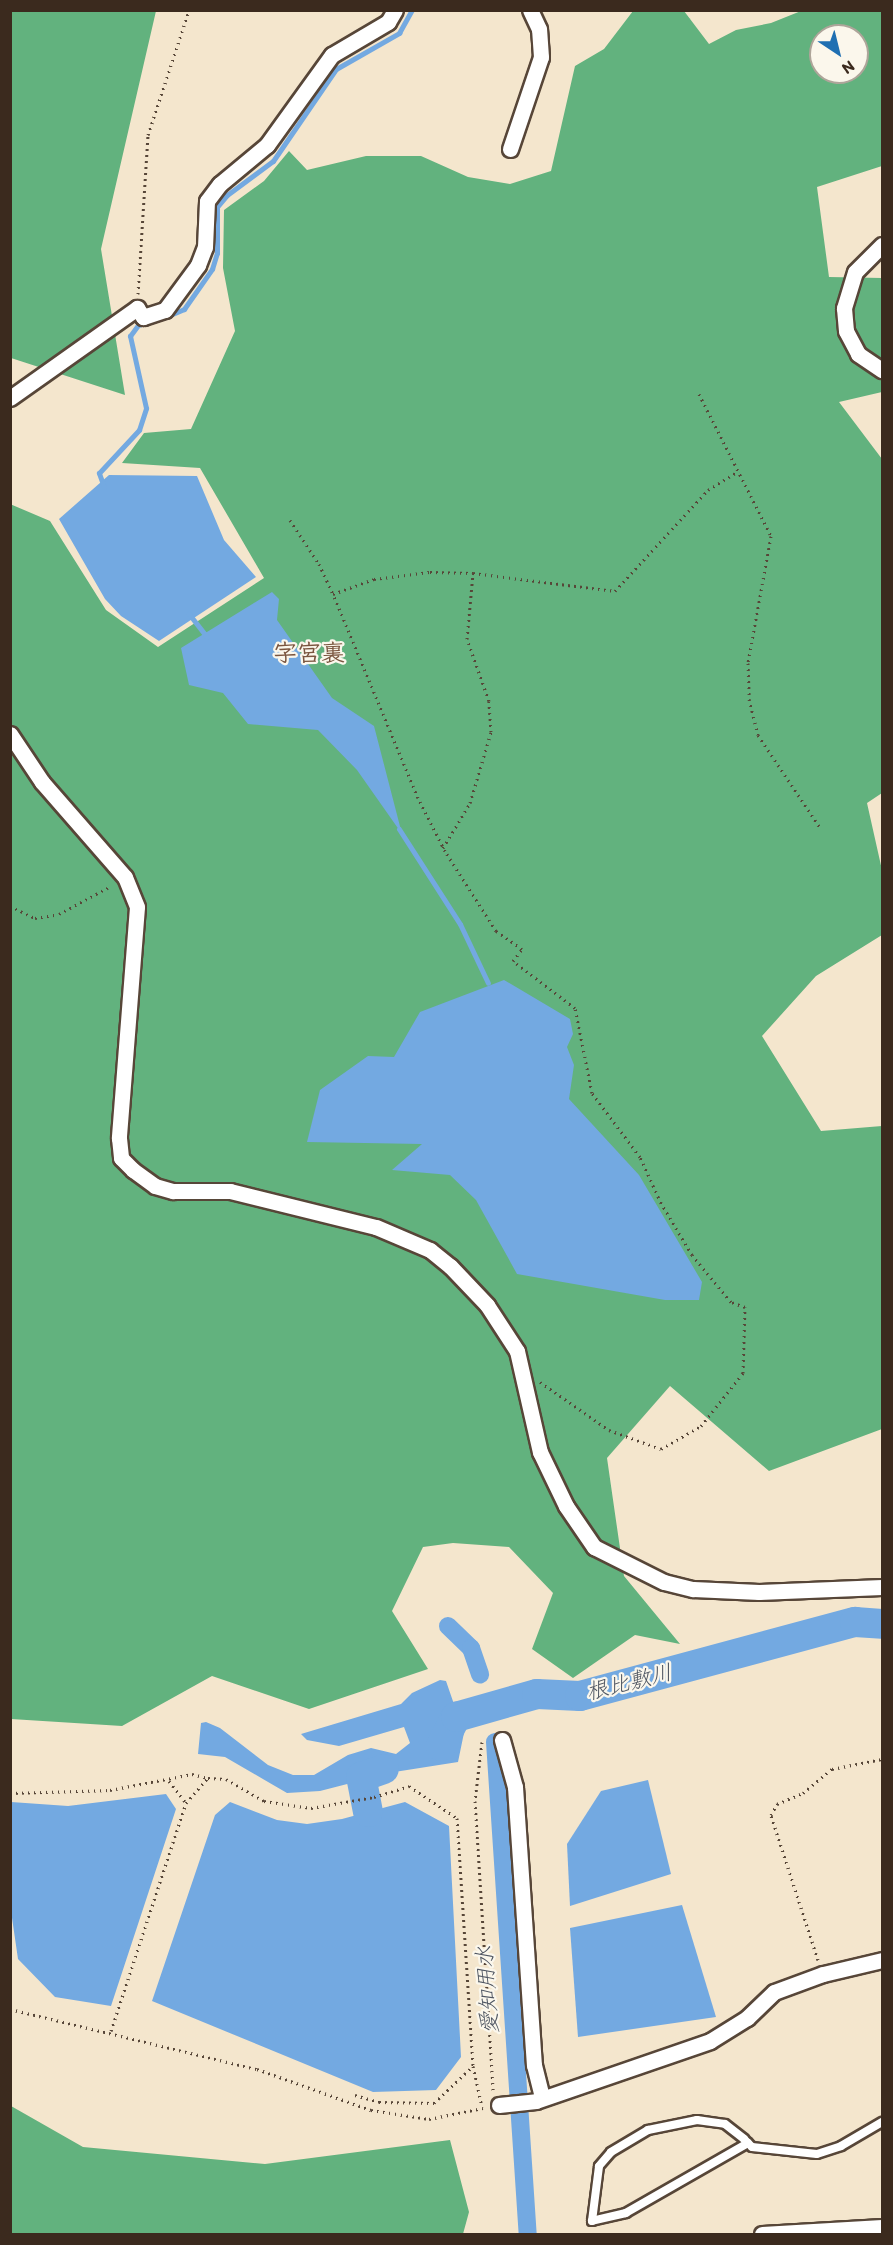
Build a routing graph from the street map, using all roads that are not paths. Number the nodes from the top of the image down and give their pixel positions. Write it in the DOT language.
graph roads {
  1 [pos="395,10"];
  2 [pos="530,10"];
  3 [pos="510,149"];
  4 [pos="882,245"];
  5 [pos="882,370"];
  6 [pos="10,398"];
  7 [pos="10,734"];
  8 [pos="882,1587"];
  9 [pos="502,1740"];
  10 [pos="882,1960"];
  11 [pos="539,2099"];
  12 [pos="495,2106"];
  13 [pos="882,2122"];
  14 [pos="748,2143"];
  15 [pos="882,2227"];
  16 [pos="762,2235"];
  1 -- 6 [label="street"];
  2 -- 3 [label="street"];
  4 -- 5 [label="street"];
  7 -- 8 [label="street"];
  9 -- 11 [label="street"];
  10 -- 11 [label="street"];
  11 -- 12 [label="street"];
  13 -- 14 [label="lane"];
  14 -- 14 [label="lane"];
  15 -- 16 [label="street"];
}
